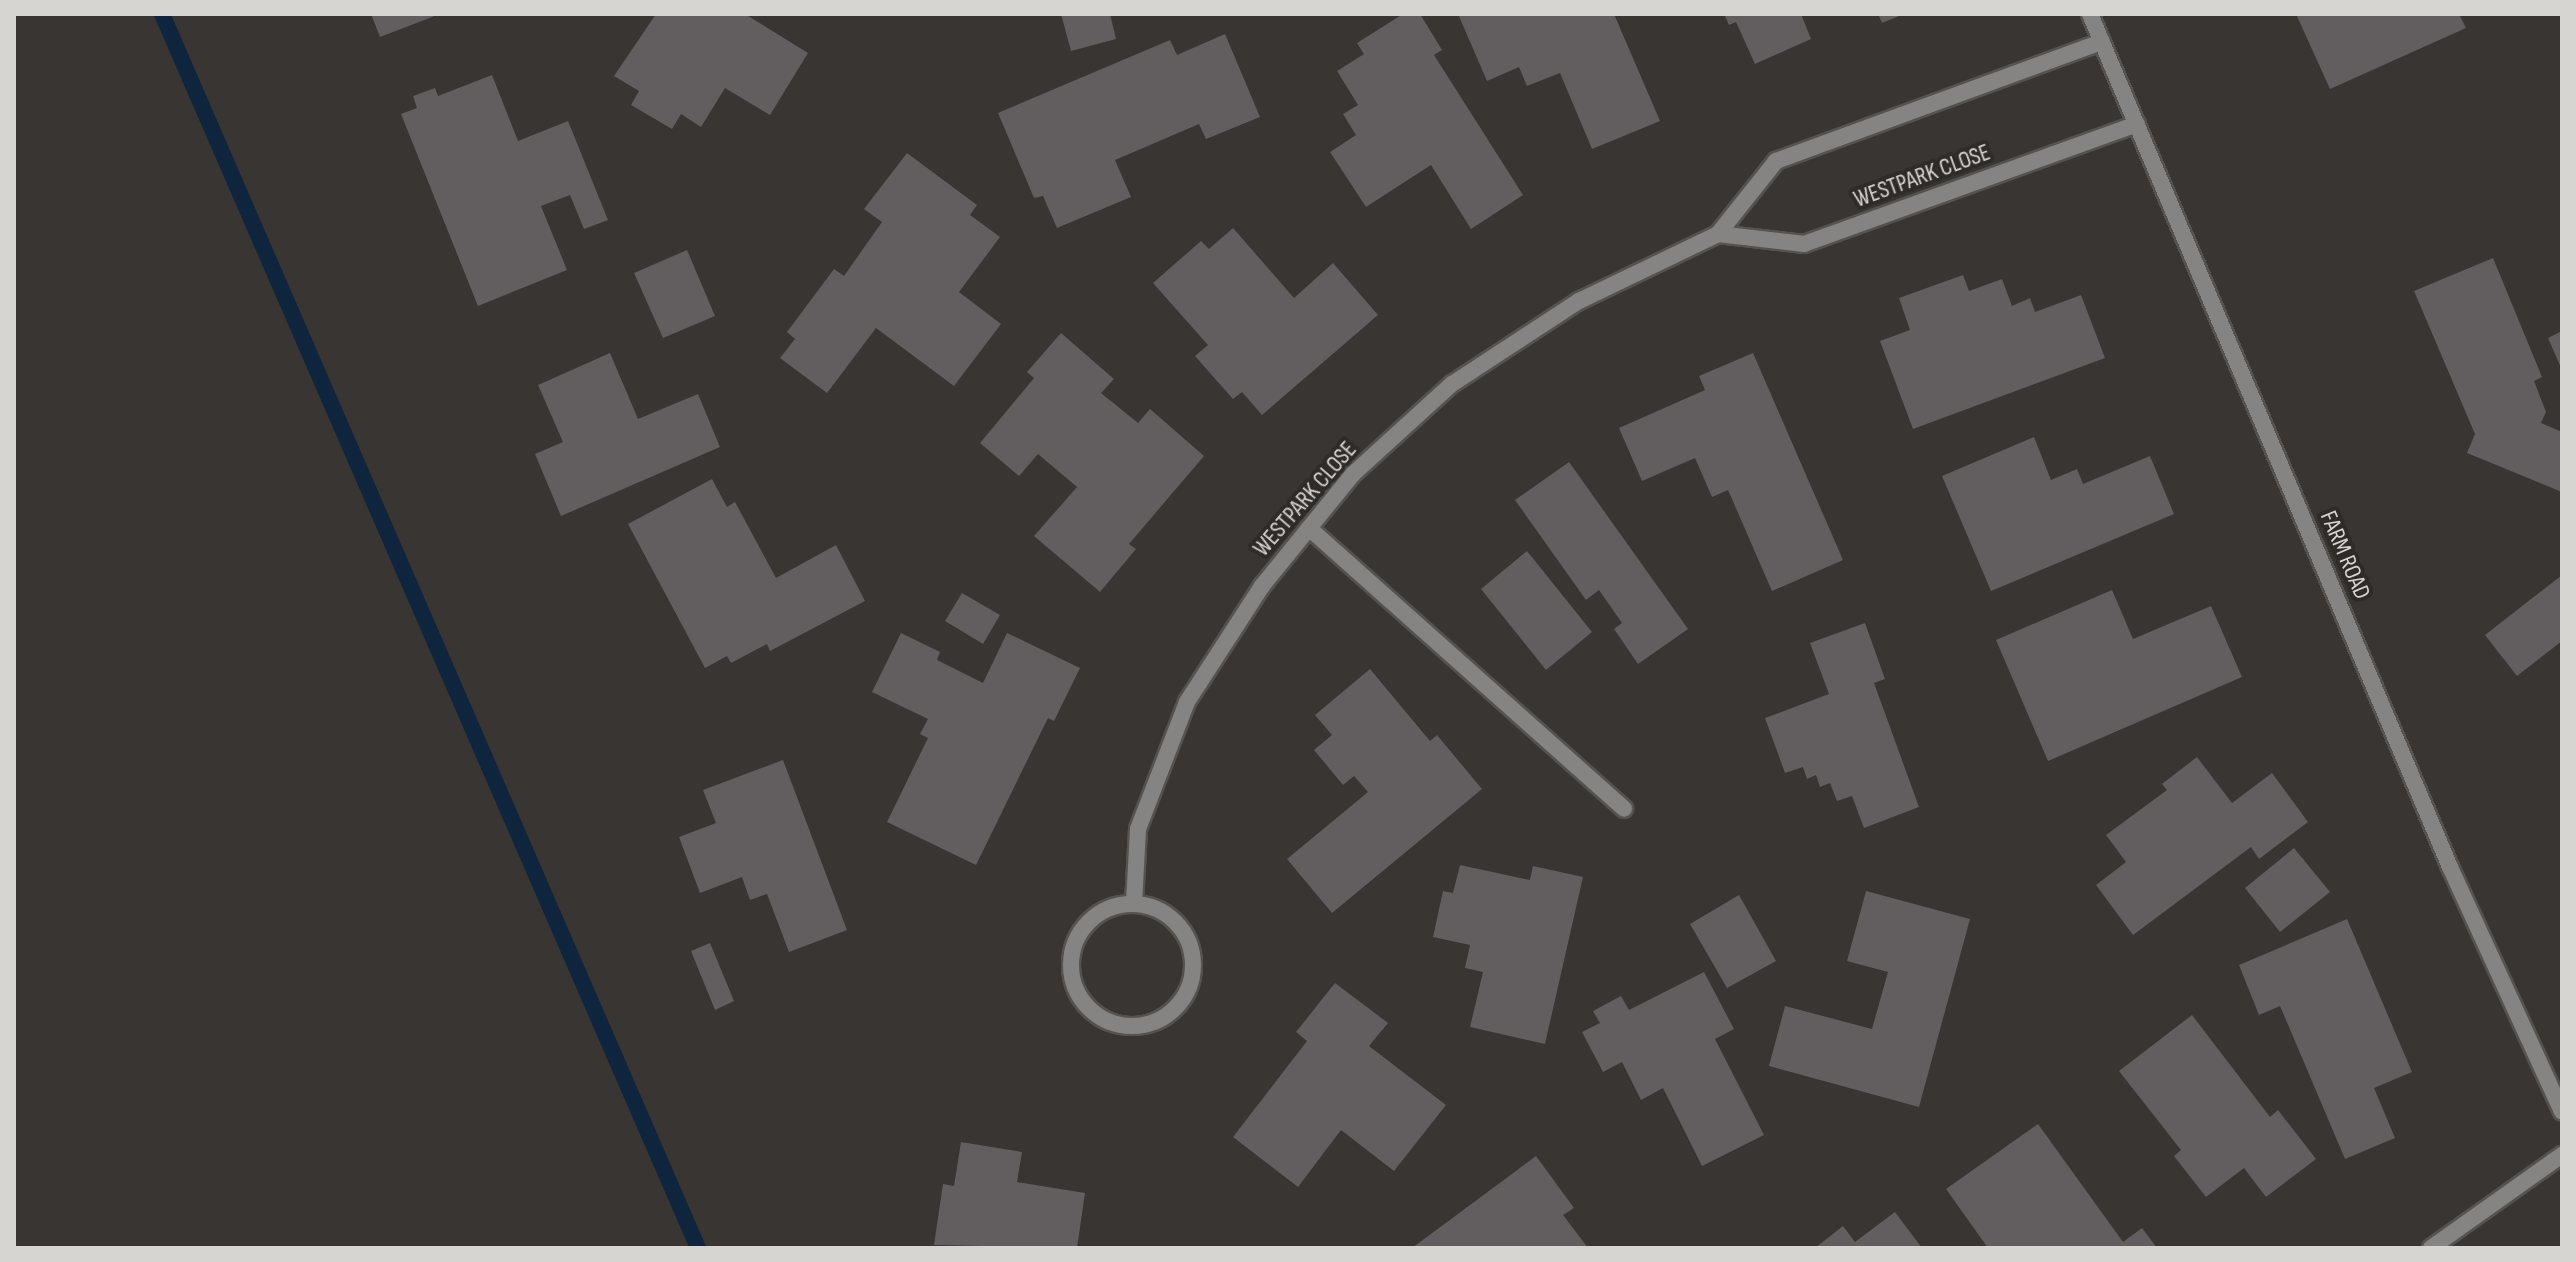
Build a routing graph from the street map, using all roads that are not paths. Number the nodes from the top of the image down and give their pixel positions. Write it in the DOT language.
graph roads {
  1 [pos="2090,14"];
  2 [pos="2102,42"];
  3 [pos="2137,124"];
  4 [pos="1718,234"];
  5 [pos="1309,528"];
  6 [pos="1624,809"];
  7 [pos="1134,903"];
  8 [pos="2562,1112"];
  9 [pos="2562,1155"];
  10 [pos="2431,1248"];
  1 -- 2 [label="street, FARM ROAD"];
  2 -- 3 [label="street, FARM ROAD"];
  2 -- 4 [label="street, WESTPARK CLOSE"];
  3 -- 4 [label="street, WESTPARK CLOSE"];
  3 -- 8 [label="street, FARM ROAD"];
  4 -- 5 [label="street, WESTPARK CLOSE"];
  5 -- 6 [label="street"];
  5 -- 7 [label="street, WESTPARK CLOSE"];
  7 -- 7 [label="street"];
  9 -- 10 [label="street"];
}
